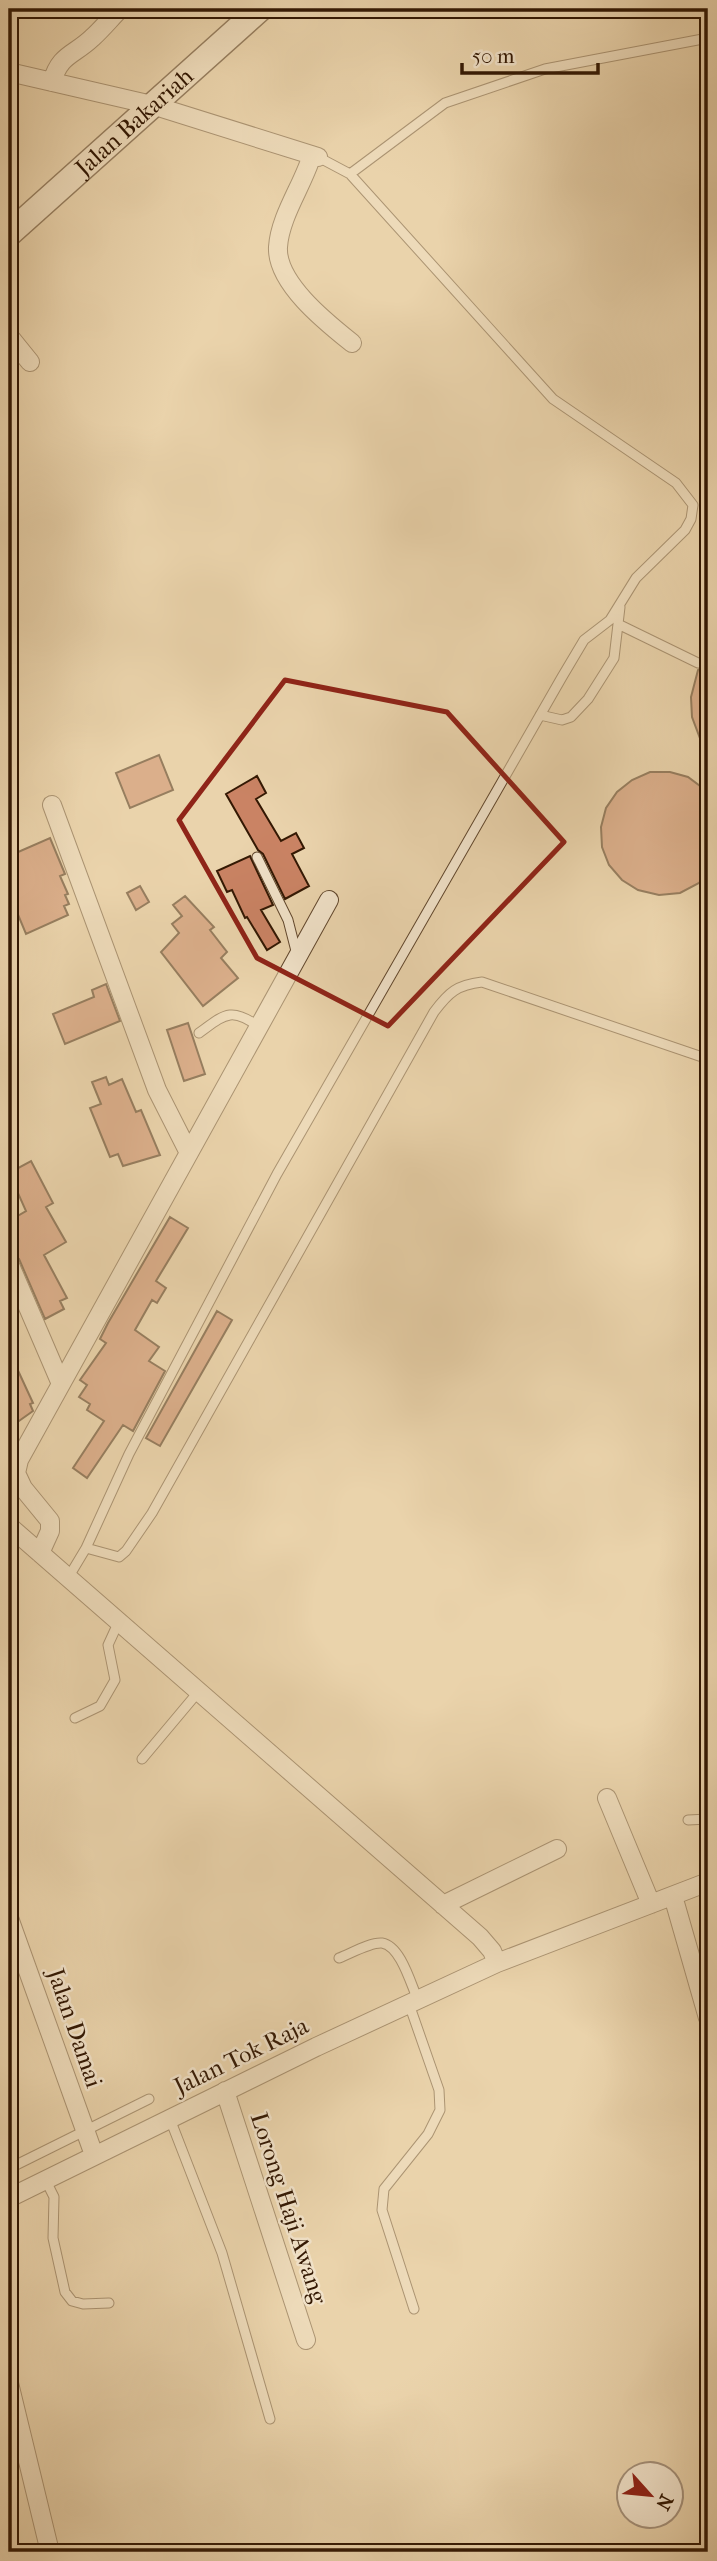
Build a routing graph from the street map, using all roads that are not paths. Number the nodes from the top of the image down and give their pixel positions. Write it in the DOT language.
graph roads {
  1 [pos="120,9"];
  2 [pos="260,9"];
  3 [pos="708,38"];
  4 [pos="9,72"];
  5 [pos="52,82"];
  6 [pos="152,105"];
  7 [pos="315,156"];
  8 [pos="350,174"];
  9 [pos="9,234"];
  10 [pos="9,336"];
  11 [pos="352,343"];
  12 [pos="30,362"];
  13 [pos="620,607"];
  14 [pos="620,625"];
  15 [pos="698,663"];
  16 [pos="540,715"];
  17 [pos="52,805"];
  18 [pos="257,857"];
  19 [pos="329,900"];
  20 [pos="297,958"];
  21 [pos="259,1027"];
  22 [pos="199,1033"];
  23 [pos="708,1059"];
  24 [pos="189,1153"];
  25 [pos="9,1263"];
  26 [pos="61,1384"];
  27 [pos="9,1525"];
  28 [pos="86,1548"];
  29 [pos="40,1553"];
  30 [pos="68,1578"];
  31 [pos="119,1621"];
  32 [pos="199,1691"];
  33 [pos="75,1718"];
  34 [pos="142,1759"];
  35 [pos="607,1798"];
  36 [pos="708,1819"];
  37 [pos="688,1820"];
  38 [pos="557,1849"];
  39 [pos="708,1882"];
  40 [pos="673,1896"];
  41 [pos="651,1904"];
  42 [pos="443,1905"];
  43 [pos="9,1918"];
  44 [pos="339,1958"];
  45 [pos="17,1963"];
  46 [pos="497,1963"];
  47 [pos="413,2002"];
  48 [pos="708,2018"];
  49 [pos="225,2091"];
  50 [pos="149,2099"];
  51 [pos="170,2118"];
  52 [pos="85,2132"];
  53 [pos="94,2155"];
  54 [pos="9,2158"];
  55 [pos="45,2179"];
  56 [pos="9,2198"];
  57 [pos="109,2303"];
  58 [pos="414,2309"];
  59 [pos="306,2340"];
  60 [pos="9,2383"];
  61 [pos="270,2419"];
  62 [pos="50,2552"];
  1 -- 5 [label="street"];
  2 -- 6 [label="street, Jalan Bakariah"];
  3 -- 8 [label="lane"];
  4 -- 5 [label="street"];
  5 -- 6 [label="street"];
  6 -- 7 [label="street"];
  6 -- 9 [label="street, Jalan Bakariah"];
  7 -- 8 [label="lane"];
  7 -- 11 [label="street"];
  8 -- 13 [label="lane"];
  10 -- 12 [label="street"];
  13 -- 14 [label="lane"];
  13 -- 16 [label="lane"];
  14 -- 15 [label="lane"];
  14 -- 16 [label="lane"];
  16 -- 28 [label="lane"];
  17 -- 24 [label="street"];
  18 -- 20 [label="lane"];
  19 -- 20 [label="street"];
  20 -- 21 [label="street"];
  21 -- 22 [label="lane"];
  21 -- 24 [label="street"];
  23 -- 28 [label="lane"];
  24 -- 26 [label="street"];
  25 -- 26 [label="street"];
  26 -- 29 [label="street"];
  27 -- 29 [label="street"];
  28 -- 30 [label="lane"];
  29 -- 30 [label="street"];
  30 -- 31 [label="street"];
  31 -- 32 [label="street"];
  31 -- 33 [label="lane"];
  32 -- 34 [label="lane"];
  32 -- 42 [label="street"];
  35 -- 41 [label="street"];
  36 -- 37 [label="lane"];
  38 -- 42 [label="street"];
  39 -- 40 [label="street, Jalan Tok Raja"];
  40 -- 41 [label="street, Jalan Tok Raja"];
  40 -- 48 [label="street"];
  41 -- 46 [label="street, Jalan Tok Raja"];
  42 -- 46 [label="street"];
  43 -- 45 [label="street, Jalan Damai"];
  44 -- 47 [label="lane"];
  45 -- 52 [label="street, Jalan Damai"];
  46 -- 47 [label="street, Jalan Tok Raja"];
  47 -- 49 [label="street, Jalan Tok Raja"];
  47 -- 58 [label="lane"];
  49 -- 51 [label="street, Jalan Tok Raja"];
  49 -- 59 [label="street, Lorong Haji Awang"];
  50 -- 52 [label="lane"];
  51 -- 53 [label="street, Jalan Tok Raja"];
  51 -- 61 [label="lane"];
  52 -- 53 [label="street, Jalan Damai"];
  52 -- 54 [label="lane"];
  53 -- 55 [label="street, Jalan Tok Raja"];
  55 -- 56 [label="street, Jalan Tok Raja"];
  55 -- 57 [label="lane"];
  60 -- 62 [label="street"];
}
